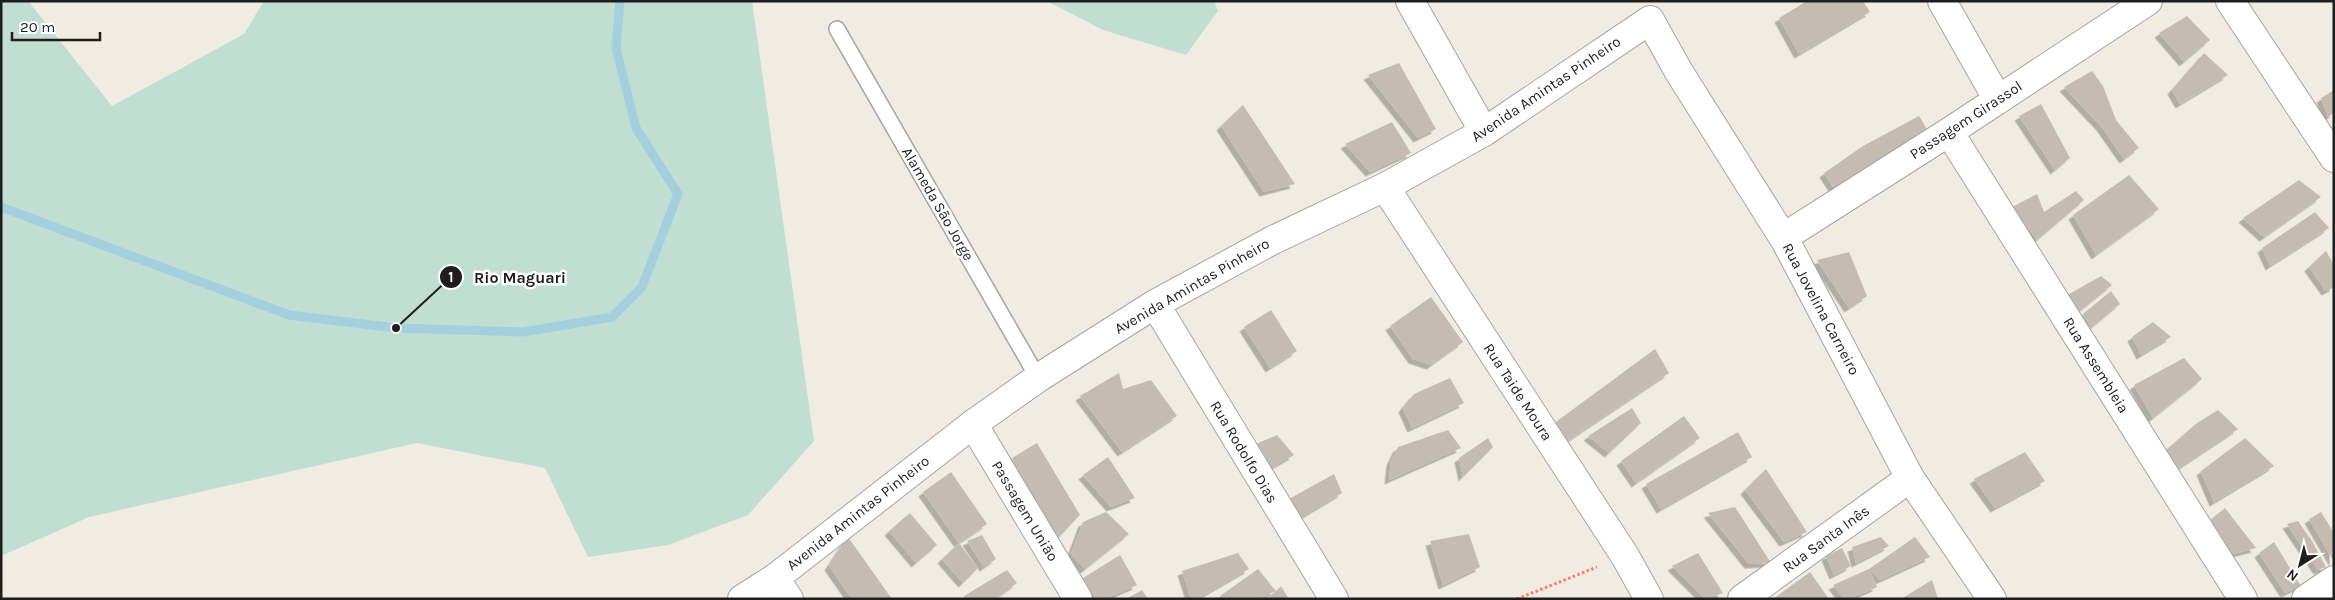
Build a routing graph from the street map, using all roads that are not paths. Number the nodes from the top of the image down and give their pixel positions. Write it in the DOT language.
graph roads {
  1 [pos="1410,1"];
  2 [pos="1942,1"];
  3 [pos="2148,1"];
  4 [pos="2230,1"];
  5 [pos="1651,11"];
  6 [pos="837,29"];
  7 [pos="1998,100"];
  8 [pos="1484,132"];
  9 [pos="1949,132"];
  10 [pos="2334,158"];
  11 [pos="1385,187"];
  12 [pos="1784,237"];
  13 [pos="1155,304"];
  14 [pos="1038,378"];
  15 [pos="973,424"];
  16 [pos="1910,478"];
  17 [pos="2334,580"];
  18 [pos="782,588"];
  19 [pos="742,599"];
  20 [pos="1078,599"];
  21 [pos="1334,599"];
  22 [pos="1649,599"];
  23 [pos="1742,599"];
  24 [pos="1992,599"];
  25 [pos="2243,599"];
  26 [pos="2306,599"];
  1 -- 8 [label="street"];
  2 -- 7 [label="street"];
  3 -- 7 [label="street, Passagem Girassol"];
  4 -- 10 [label="street"];
  5 -- 8 [label="street, Avenida Amintas Pinheiro"];
  5 -- 12 [label="street, Rua Jovelina Carneiro"];
  6 -- 14 [label="lane, Alameda São Jorge"];
  7 -- 9 [label="street, Passagem Girassol"];
  8 -- 11 [label="street, Avenida Amintas Pinheiro"];
  9 -- 12 [label="street, Passagem Girassol"];
  9 -- 25 [label="street, Rua Assembleia"];
  11 -- 13 [label="street, Avenida Amintas Pinheiro"];
  11 -- 22 [label="street, Rua Taide Moura"];
  12 -- 16 [label="street, Rua Jovelina Carneiro"];
  13 -- 14 [label="street, Avenida Amintas Pinheiro"];
  13 -- 21 [label="street, Rua Rodolfo Dias"];
  14 -- 15 [label="street, Avenida Amintas Pinheiro"];
  15 -- 18 [label="street, Avenida Amintas Pinheiro"];
  15 -- 20 [label="street, Passagem União"];
  16 -- 23 [label="street, Rua Santa Inês"];
  16 -- 24 [label="street, Rua Jovelina Carneiro"];
  17 -- 26 [label="street"];
  18 -- 19 [label="street, Avenida Amintas Pinheiro"];
}
